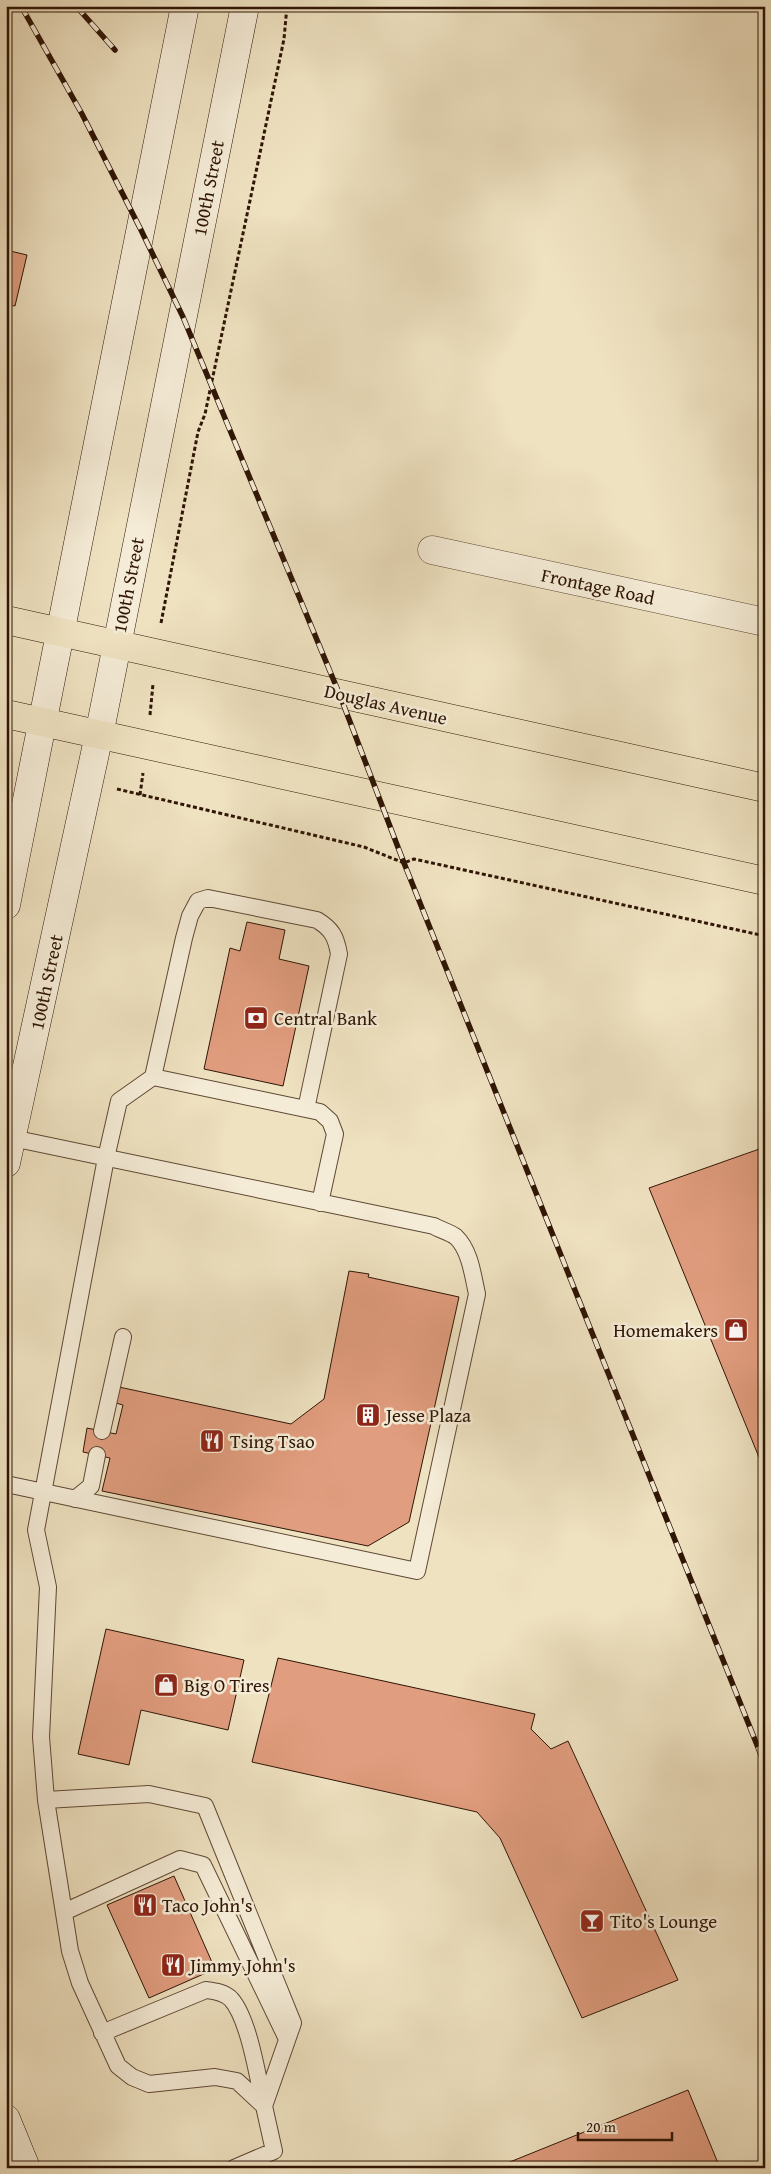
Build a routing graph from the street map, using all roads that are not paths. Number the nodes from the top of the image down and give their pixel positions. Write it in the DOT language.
graph roads {
  1 [pos="184,6"];
  2 [pos="245,6"];
  3 [pos="432,550"];
  4 [pos="6,620"];
  5 [pos="765,622"];
  6 [pos="62,631"];
  7 [pos="116,643"];
  8 [pos="6,714"];
  9 [pos="43,722"];
  10 [pos="99,735"];
  11 [pos="765,788"];
  12 [pos="765,882"];
  13 [pos="6,905"];
  14 [pos="153,1077"];
  15 [pos="306,1109"];
  16 [pos="9,1150"];
  17 [pos="106,1158"];
  18 [pos="320,1203"];
  19 [pos="123,1337"];
  20 [pos="102,1431"];
  21 [pos="97,1455"];
  22 [pos="6,1484"];
  23 [pos="44,1492"];
  24 [pos="75,1499"];
  25 [pos="46,1800"];
  26 [pos="64,1912"];
  27 [pos="102,2033"];
  28 [pos="288,2039"];
  29 [pos="264,2106"];
  30 [pos="6,2119"];
  31 [pos="26,2168"];
  32 [pos="234,2168"];
  1 -- 6 [label="main road"];
  2 -- 7 [label="main road, 100th Street"];
  3 -- 5 [label="main road, Frontage Road"];
  4 -- 6 [label="main road, Douglas Avenue"];
  6 -- 7 [label="main road, Douglas Avenue"];
  6 -- 9 [label="main road"];
  7 -- 10 [label="main road, 100th Street"];
  7 -- 11 [label="main road, Douglas Avenue"];
  8 -- 9 [label="main road"];
  9 -- 10 [label="main road"];
  9 -- 13 [label="main road"];
  10 -- 12 [label="main road"];
  10 -- 16 [label="main road, 100th Street"];
  14 -- 15 [label="lane"];
  14 -- 15 [label="lane"];
  14 -- 17 [label="lane"];
  15 -- 18 [label="lane"];
  16 -- 17 [label="lane"];
  17 -- 18 [label="lane"];
  17 -- 23 [label="lane"];
  18 -- 24 [label="lane"];
  19 -- 20 [label="lane"];
  21 -- 24 [label="lane"];
  22 -- 23 [label="lane"];
  23 -- 24 [label="lane"];
  23 -- 25 [label="lane"];
  25 -- 26 [label="lane"];
  25 -- 28 [label="lane"];
  26 -- 27 [label="lane"];
  26 -- 28 [label="lane"];
  27 -- 29 [label="lane"];
  27 -- 29 [label="lane"];
  28 -- 29 [label="lane"];
  29 -- 32 [label="lane"];
  30 -- 31 [label="main road"];
}
